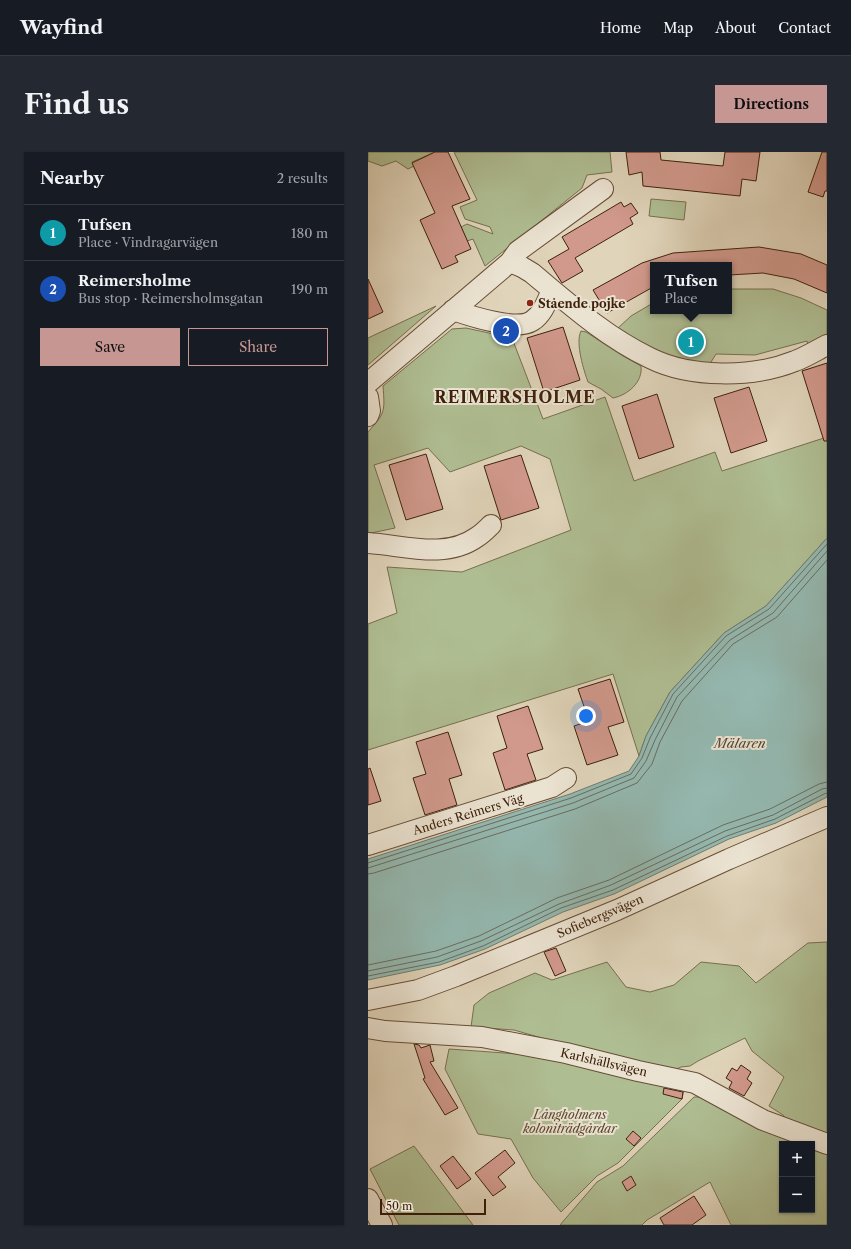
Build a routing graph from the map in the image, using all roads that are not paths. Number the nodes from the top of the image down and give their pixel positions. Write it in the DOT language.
graph roads {
  1 [pos="603,189"];
  2 [pos="510,262"];
  3 [pos="552,290"];
  4 [pos="453,310"];
  5 [pos="827,344"];
  6 [pos="368,383"];
  7 [pos="368,397"];
  8 [pos="368,416"];
  9 [pos="491,525"];
  10 [pos="368,543"];
  11 [pos="566,778"];
  12 [pos="827,817"];
  13 [pos="368,845"];
  14 [pos="368,1000"];
  15 [pos="368,1028"];
  16 [pos="827,1144"];
  17 [pos="368,1199"];
  18 [pos="382,1225"];
  1 -- 2 [label="street"];
  2 -- 3 [label="street"];
  2 -- 4 [label="street"];
  3 -- 4 [label="street"];
  3 -- 5 [label="street"];
  4 -- 6 [label="street"];
  7 -- 8 [label="street"];
  9 -- 10 [label="street"];
  11 -- 13 [label="street, Anders Reimers Väg"];
  12 -- 14 [label="street, Sofiebergsvägen"];
  15 -- 16 [label="street, Karlshällsvägen"];
  17 -- 18 [label="street"];
}
